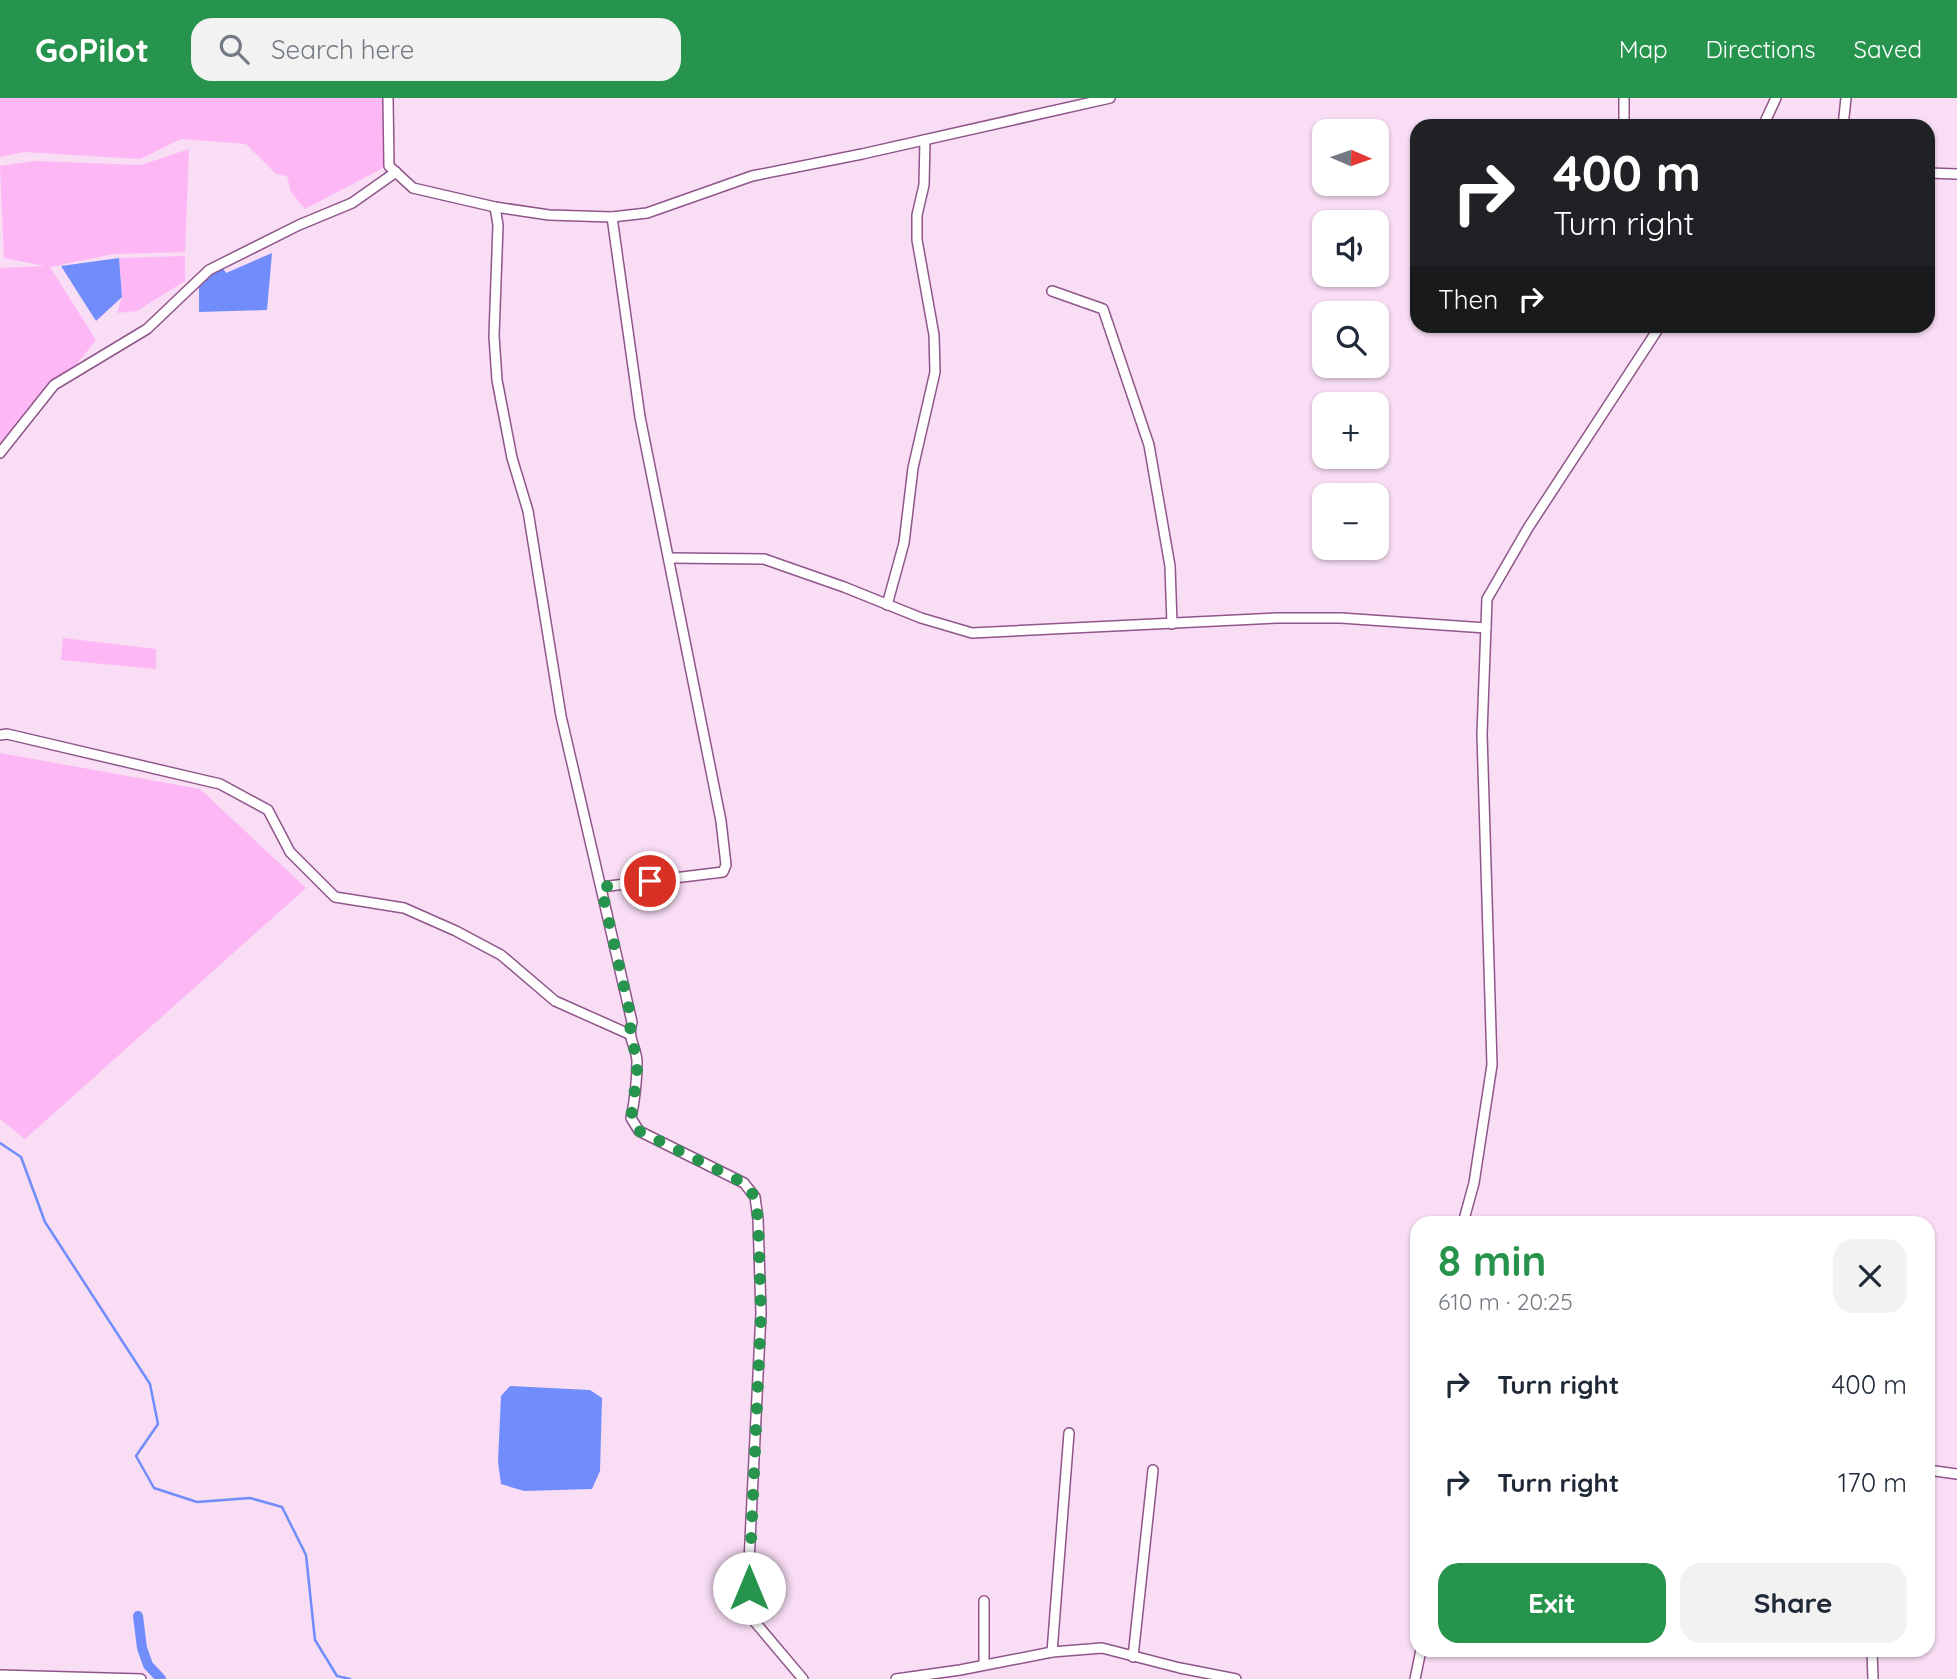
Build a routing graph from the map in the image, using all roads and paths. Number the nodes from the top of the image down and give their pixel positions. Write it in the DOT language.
graph roads {
  1 [pos="388,98"];
  2 [pos="1110,98"];
  3 [pos="1624,98"];
  4 [pos="1776,98"];
  5 [pos="1846,98"];
  6 [pos="1624,119"];
  7 [pos="1766,119"];
  8 [pos="1844,119"];
  9 [pos="925,140"];
  10 [pos="396,173"];
  11 [pos="1935,173"];
  12 [pos="1957,174"];
  13 [pos="495,207"];
  14 [pos="612,217"];
  15 [pos="1052,291"];
  16 [pos="1655,333"];
  17 [pos="0,453"];
  18 [pos="670,558"];
  19 [pos="887,605"];
  20 [pos="1172,624"];
  21 [pos="1486,628"];
  22 [pos="0,735"];
  23 [pos="601,887"];
  24 [pos="629,1034"];
  25 [pos="1465,1216"];
  26 [pos="1069,1433"];
  27 [pos="1153,1470"];
  28 [pos="1935,1471"];
  29 [pos="1957,1474"];
  30 [pos="984,1601"];
  31 [pos="1052,1652"];
  32 [pos="1133,1657"];
  33 [pos="1420,1657"];
  34 [pos="1872,1657"];
  35 [pos="984,1665"];
  36 [pos="0,1675"];
  37 [pos="141,1679"];
  38 [pos="803,1679"];
  39 [pos="896,1679"];
  40 [pos="1236,1679"];
  41 [pos="1415,1679"];
  42 [pos="1873,1679"];
  1 -- 10 [label="street"];
  2 -- 9 [label="street"];
  3 -- 6 [label="street"];
  4 -- 7 [label="street"];
  5 -- 8 [label="street"];
  9 -- 14 [label="street"];
  9 -- 19 [label="street"];
  10 -- 13 [label="street"];
  10 -- 17 [label="street"];
  11 -- 12 [label="street"];
  13 -- 14 [label="street"];
  13 -- 23 [label="street"];
  14 -- 18 [label="street"];
  15 -- 20 [label="street"];
  16 -- 21 [label="street"];
  18 -- 19 [label="street"];
  18 -- 23 [label="street"];
  19 -- 20 [label="street"];
  20 -- 21 [label="street"];
  21 -- 25 [label="street"];
  22 -- 24 [label="street"];
  23 -- 24 [label="street"];
  24 -- 38 [label="street"];
  26 -- 31 [label="street"];
  27 -- 32 [label="street"];
  28 -- 29 [label="street"];
  30 -- 35 [label="street"];
  31 -- 32 [label="street"];
  31 -- 35 [label="street"];
  32 -- 40 [label="street"];
  33 -- 41 [label="street"];
  34 -- 42 [label="street"];
  35 -- 39 [label="street"];
  36 -- 37 [label="street"];
}
